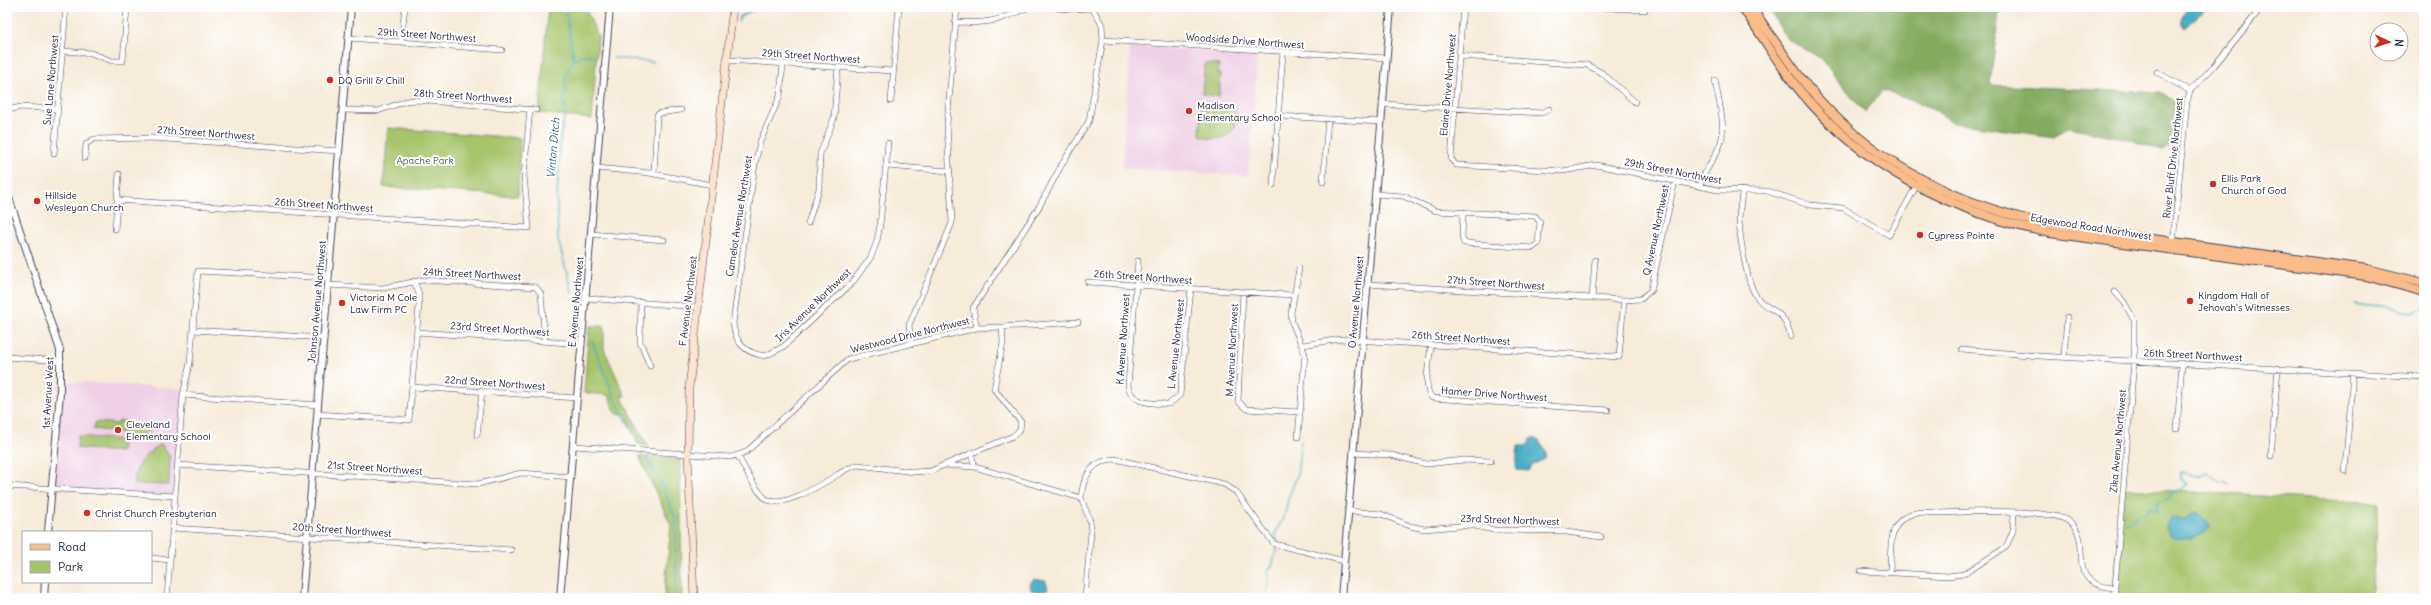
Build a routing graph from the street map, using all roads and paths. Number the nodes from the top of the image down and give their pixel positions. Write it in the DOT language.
graph roads {
  1 [pos="66,7"];
  2 [pos="127,7"];
  3 [pos="351,7"];
  4 [pos="405,7"];
  5 [pos="610,7"];
  6 [pos="733,7"];
  7 [pos="898,7"];
  8 [pos="957,7"];
  9 [pos="1029,7"];
  10 [pos="1054,7"];
  11 [pos="1391,7"];
  12 [pos="1463,7"];
  13 [pos="1595,7"];
  14 [pos="1742,7"];
  15 [pos="1751,7"];
  16 [pos="2262,7"];
  17 [pos="1072,8"];
  18 [pos="1092,8"];
  19 [pos="1645,10"];
  20 [pos="955,22"];
  21 [pos="349,38"];
  22 [pos="1103,40"];
  23 [pos="402,42"];
  24 [pos="502,50"];
  25 [pos="62,51"];
  26 [pos="1283,52"];
  27 [pos="1459,56"];
  28 [pos="1386,58"];
  29 [pos="727,60"];
  30 [pos="783,64"];
  31 [pos="838,67"];
  32 [pos="894,71"];
  33 [pos="2157,72"];
  34 [pos="1715,80"];
  35 [pos="2190,91"];
  36 [pos="891,101"];
  37 [pos="1635,102"];
  38 [pos="1382,104"];
  39 [pos="1455,108"];
  40 [pos="58,109"];
  41 [pos="530,109"];
  42 [pos="1549,109"];
  43 [pos="7,110"];
  44 [pos="343,110"];
  45 [pos="536,110"];
  46 [pos="681,110"];
  47 [pos="1278,116"];
  48 [pos="1328,120"];
  49 [pos="1381,122"];
  50 [pos="888,144"];
  51 [pos="339,151"];
  52 [pos="54,154"];
  53 [pos="84,158"];
  54 [pos="1454,164"];
  55 [pos="886,166"];
  56 [pos="597,168"];
  57 [pos="950,171"];
  58 [pos="119,174"];
  59 [pos="654,174"];
  60 [pos="1675,181"];
  61 [pos="1323,182"];
  62 [pos="1918,183"];
  63 [pos="712,185"];
  64 [pos="1273,185"];
  65 [pos="1700,186"];
  66 [pos="1742,190"];
  67 [pos="7,192"];
  68 [pos="1375,194"];
  69 [pos="117,200"];
  70 [pos="1463,212"];
  71 [pos="334,215"];
  72 [pos="808,223"];
  73 [pos="115,229"];
  74 [pos="591,234"];
  75 [pos="664,240"];
  76 [pos="2172,241"];
  77 [pos="1595,260"];
  78 [pos="1138,261"];
  79 [pos="1299,269"];
  80 [pos="329,278"];
  81 [pos="414,281"];
  82 [pos="1088,282"];
  83 [pos="2424,283"];
  84 [pos="1368,284"];
  85 [pos="328,285"];
  86 [pos="1137,285"];
  87 [pos="1191,289"];
  88 [pos="1244,292"];
  89 [pos="2115,292"];
  90 [pos="2424,292"];
  91 [pos="1293,295"];
  92 [pos="586,298"];
  93 [pos="1592,298"];
  94 [pos="1624,300"];
  95 [pos="641,302"];
  96 [pos="697,307"];
  97 [pos="2067,318"];
  98 [pos="1078,322"];
  99 [pos="1002,327"];
  100 [pos="978,328"];
  101 [pos="193,330"];
  102 [pos="417,332"];
  103 [pos="1791,337"];
  104 [pos="324,338"];
  105 [pos="545,341"];
  106 [pos="1363,341"];
  107 [pos="582,344"];
  108 [pos="912,344"];
  109 [pos="1303,345"];
  110 [pos="1431,346"];
  111 [pos="1962,349"];
  112 [pos="765,356"];
  113 [pos="2064,356"];
  114 [pos="7,357"];
  115 [pos="62,361"];
  116 [pos="2134,361"];
  117 [pos="2182,363"];
  118 [pos="650,366"];
  119 [pos="2278,368"];
  120 [pos="2353,373"];
  121 [pos="2424,377"];
  122 [pos="412,387"];
  123 [pos="482,392"];
  124 [pos="183,395"];
  125 [pos="577,398"];
  126 [pos="1153,403"];
  127 [pos="318,406"];
  128 [pos="1608,410"];
  129 [pos="1300,412"];
  130 [pos="317,414"];
  131 [pos="2176,429"];
  132 [pos="477,436"];
  133 [pos="1298,437"];
  134 [pos="574,446"];
  135 [pos="971,453"];
  136 [pos="1353,453"];
  137 [pos="688,455"];
  138 [pos="738,456"];
  139 [pos="2271,456"];
  140 [pos="1491,461"];
  141 [pos="178,465"];
  142 [pos="944,465"];
  143 [pos="975,467"];
  144 [pos="2345,471"];
  145 [pos="312,473"];
  146 [pos="571,477"];
  147 [pos="7,486"];
  148 [pos="52,489"];
  149 [pos="175,496"];
  150 [pos="1081,498"];
  151 [pos="1349,511"];
  152 [pos="2014,513"];
  153 [pos="172,528"];
  154 [pos="48,531"];
  155 [pos="306,537"];
  156 [pos="1601,537"];
  157 [pos="511,550"];
  158 [pos="152,558"];
  159 [pos="170,560"];
  160 [pos="1344,561"];
  161 [pos="1861,570"];
  162 [pos="1890,572"];
  163 [pos="45,583"];
  164 [pos="2114,588"];
  165 [pos="44,598"];
  166 [pos="166,598"];
  167 [pos="302,598"];
  168 [pos="560,598"];
  169 [pos="694,598"];
  170 [pos="1085,598"];
  171 [pos="1341,598"];
  172 [pos="2114,598"];
  1 -- 25 [label="street, Sue Lane Northwest"];
  2 -- 25 [label="street"];
  3 -- 21 [label="street, Johnson Avenue Northwest"];
  4 -- 23 [label="street"];
  5 -- 56 [label="street, E Avenue Northwest"];
  6 -- 29 [label="main road, F Avenue Northwest"];
  7 -- 32 [label="street"];
  8 -- 20 [label="street"];
  9 -- 20 [label="street"];
  10 -- 17 [label="street"];
  11 -- 28 [label="street, O Avenue Northwest"];
  12 -- 27 [label="street, Elaine Drive Northwest"];
  13 -- 19 [label="street"];
  14 -- 62 [label="main road, Edgewood Road Northwest"];
  15 -- 62 [label="main road, Edgewood Road Northwest"];
  16 -- 35 [label="street, River Bluff Drive Northwest"];
  17 -- 18 [label="street"];
  18 -- 22 [label="street, Westwood Drive Northwest"];
  20 -- 57 [label="street"];
  21 -- 23 [label="street, 29th Street Northwest"];
  21 -- 44 [label="street, Johnson Avenue Northwest"];
  22 -- 26 [label="street, Woodside Drive Northwest"];
  22 -- 100 [label="street, Westwood Drive Northwest"];
  23 -- 24 [label="street, 29th Street Northwest"];
  25 -- 40 [label="street, Sue Lane Northwest"];
  26 -- 28 [label="street, Woodside Drive Northwest"];
  26 -- 47 [label="street"];
  27 -- 37 [label="street"];
  27 -- 39 [label="street, Elaine Drive Northwest"];
  28 -- 38 [label="street, O Avenue Northwest"];
  29 -- 30 [label="street, 29th Street Northwest"];
  29 -- 63 [label="main road, F Avenue Northwest"];
  30 -- 31 [label="street, 29th Street Northwest"];
  30 -- 112 [label="street, Camelot Avenue Northwest"];
  31 -- 32 [label="street, 29th Street Northwest"];
  31 -- 72 [label="street"];
  32 -- 36 [label="street"];
  33 -- 35 [label="street"];
  34 -- 65 [label="street"];
  35 -- 76 [label="street, River Bluff Drive Northwest"];
  38 -- 39 [label="street"];
  38 -- 49 [label="street, O Avenue Northwest"];
  39 -- 42 [label="street"];
  39 -- 54 [label="street, Elaine Drive Northwest"];
  40 -- 43 [label="street"];
  40 -- 52 [label="street, Sue Lane Northwest"];
  41 -- 44 [label="street, 28th Street Northwest"];
  41 -- 45 [label="street, 28th Street Northwest"];
  41 -- 71 [label="street, 26th Street Northwest"];
  44 -- 51 [label="street, Johnson Avenue Northwest"];
  46 -- 59 [label="street"];
  47 -- 48 [label="street"];
  47 -- 64 [label="street"];
  48 -- 49 [label="street"];
  48 -- 61 [label="street"];
  49 -- 68 [label="street, O Avenue Northwest"];
  50 -- 55 [label="street, Iris Avenue Northwest"];
  51 -- 53 [label="street, 27th Street Northwest"];
  51 -- 71 [label="street, Johnson Avenue Northwest"];
  54 -- 60 [label="street, 29th Street Northwest"];
  55 -- 57 [label="street"];
  55 -- 112 [label="street, Iris Avenue Northwest"];
  56 -- 59 [label="street"];
  56 -- 74 [label="street, E Avenue Northwest"];
  57 -- 108 [label="street"];
  58 -- 69 [label="street"];
  59 -- 63 [label="street"];
  60 -- 65 [label="street, 29th Street Northwest"];
  60 -- 94 [label="street, Q Avenue Northwest"];
  62 -- 66 [label="street, 29th Street Northwest"];
  62 -- 76 [label="main road, Edgewood Road Northwest"];
  62 -- 90 [label="main road, Edgewood Road Northwest"];
  63 -- 96 [label="main road, F Avenue Northwest"];
  65 -- 66 [label="street, 29th Street Northwest"];
  66 -- 103 [label="street"];
  67 -- 115 [label="street, 1st Avenue West"];
  68 -- 70 [label="street"];
  68 -- 84 [label="street, O Avenue Northwest"];
  69 -- 71 [label="street, 26th Street Northwest"];
  69 -- 73 [label="street"];
  70 -- 70 [label="street"];
  71 -- 80 [label="street, Johnson Avenue Northwest"];
  74 -- 75 [label="street"];
  74 -- 92 [label="street, E Avenue Northwest"];
  76 -- 83 [label="main road, Edgewood Road Northwest"];
  77 -- 93 [label="street"];
  78 -- 86 [label="street, K Avenue Northwest"];
  79 -- 91 [label="street"];
  80 -- 85 [label="street, Johnson Avenue Northwest"];
  80 -- 101 [label="street"];
  81 -- 85 [label="street, 24th Street Northwest"];
  81 -- 102 [label="street"];
  81 -- 105 [label="street, 24th Street Northwest"];
  82 -- 86 [label="street, 26th Street Northwest"];
  84 -- 93 [label="street, 27th Street Northwest"];
  84 -- 106 [label="street, O Avenue Northwest"];
  85 -- 104 [label="street, Johnson Avenue Northwest"];
  86 -- 87 [label="street, 26th Street Northwest"];
  86 -- 126 [label="street, K Avenue Northwest"];
  87 -- 88 [label="street, 26th Street Northwest"];
  87 -- 126 [label="street, L Avenue Northwest"];
  88 -- 91 [label="street, 26th Street Northwest"];
  88 -- 129 [label="street, M Avenue Northwest"];
  89 -- 116 [label="street, Zika Avenue Northwest"];
  91 -- 109 [label="street"];
  92 -- 95 [label="street"];
  92 -- 107 [label="street, E Avenue Northwest"];
  93 -- 94 [label="street, 27th Street Northwest"];
  94 -- 110 [label="street, 26th Street Northwest"];
  95 -- 96 [label="street"];
  95 -- 118 [label="street"];
  96 -- 137 [label="main road, F Avenue Northwest"];
  97 -- 113 [label="street"];
  98 -- 99 [label="street"];
  99 -- 100 [label="street"];
  99 -- 135 [label="street"];
  100 -- 108 [label="street, Westwood Drive Northwest"];
  101 -- 104 [label="street"];
  101 -- 124 [label="street"];
  102 -- 105 [label="street, 23rd Street Northwest"];
  102 -- 122 [label="street"];
  104 -- 127 [label="street, Johnson Avenue Northwest"];
  105 -- 107 [label="street, 23rd Street Northwest"];
  106 -- 109 [label="street, 26th Street Northwest"];
  106 -- 110 [label="street, 26th Street Northwest"];
  106 -- 136 [label="street, O Avenue Northwest"];
  107 -- 125 [label="street, E Avenue Northwest"];
  108 -- 138 [label="street, Westwood Drive Northwest"];
  109 -- 129 [label="street"];
  110 -- 128 [label="street, Hamer Drive Northwest"];
  111 -- 113 [label="street, 26th Street Northwest"];
  113 -- 116 [label="street, 26th Street Northwest"];
  114 -- 115 [label="street"];
  115 -- 148 [label="street, 1st Avenue West"];
  116 -- 117 [label="street, 26th Street Northwest"];
  116 -- 164 [label="street, Zika Avenue Northwest"];
  117 -- 119 [label="street, 26th Street Northwest"];
  117 -- 131 [label="street"];
  119 -- 120 [label="street, 26th Street Northwest"];
  119 -- 139 [label="street"];
  120 -- 121 [label="street, 26th Street Northwest"];
  120 -- 144 [label="street"];
  122 -- 123 [label="street, 22nd Street Northwest"];
  122 -- 130 [label="street"];
  123 -- 125 [label="street, 22nd Street Northwest"];
  123 -- 132 [label="street"];
  124 -- 127 [label="street"];
  124 -- 141 [label="street"];
  125 -- 134 [label="street, E Avenue Northwest"];
  127 -- 130 [label="street, Johnson Avenue Northwest"];
  129 -- 133 [label="street"];
  130 -- 145 [label="street, Johnson Avenue Northwest"];
  134 -- 137 [label="street"];
  134 -- 146 [label="street, E Avenue Northwest"];
  135 -- 142 [label="street"];
  135 -- 143 [label="street"];
  136 -- 140 [label="street"];
  136 -- 151 [label="street, O Avenue Northwest"];
  137 -- 138 [label="street"];
  137 -- 169 [label="main road, F Avenue Northwest"];
  138 -- 142 [label="street"];
  141 -- 145 [label="street, 21st Street Northwest"];
  141 -- 149 [label="street"];
  142 -- 143 [label="street"];
  143 -- 150 [label="street"];
  145 -- 146 [label="street, 21st Street Northwest"];
  145 -- 155 [label="street, Johnson Avenue Northwest"];
  146 -- 168 [label="street, E Avenue Northwest"];
  147 -- 148 [label="street"];
  148 -- 149 [label="street"];
  148 -- 154 [label="street, 1st Avenue West"];
  149 -- 153 [label="street"];
  150 -- 160 [label="street"];
  150 -- 170 [label="street"];
  151 -- 156 [label="street, 23rd Street Northwest"];
  151 -- 160 [label="street, O Avenue Northwest"];
  152 -- 162 [label="street"];
  152 -- 162 [label="street"];
  152 -- 164 [label="street"];
  153 -- 155 [label="street, 20th Street Northwest"];
  153 -- 159 [label="street"];
  155 -- 157 [label="street, 20th Street Northwest"];
  155 -- 167 [label="street, Johnson Avenue Northwest"];
  158 -- 159 [label="street"];
  159 -- 166 [label="street"];
  160 -- 171 [label="street, O Avenue Northwest"];
  161 -- 162 [label="street"];
  163 -- 165 [label="street"];
  164 -- 172 [label="street, Zika Avenue Northwest"];
}
